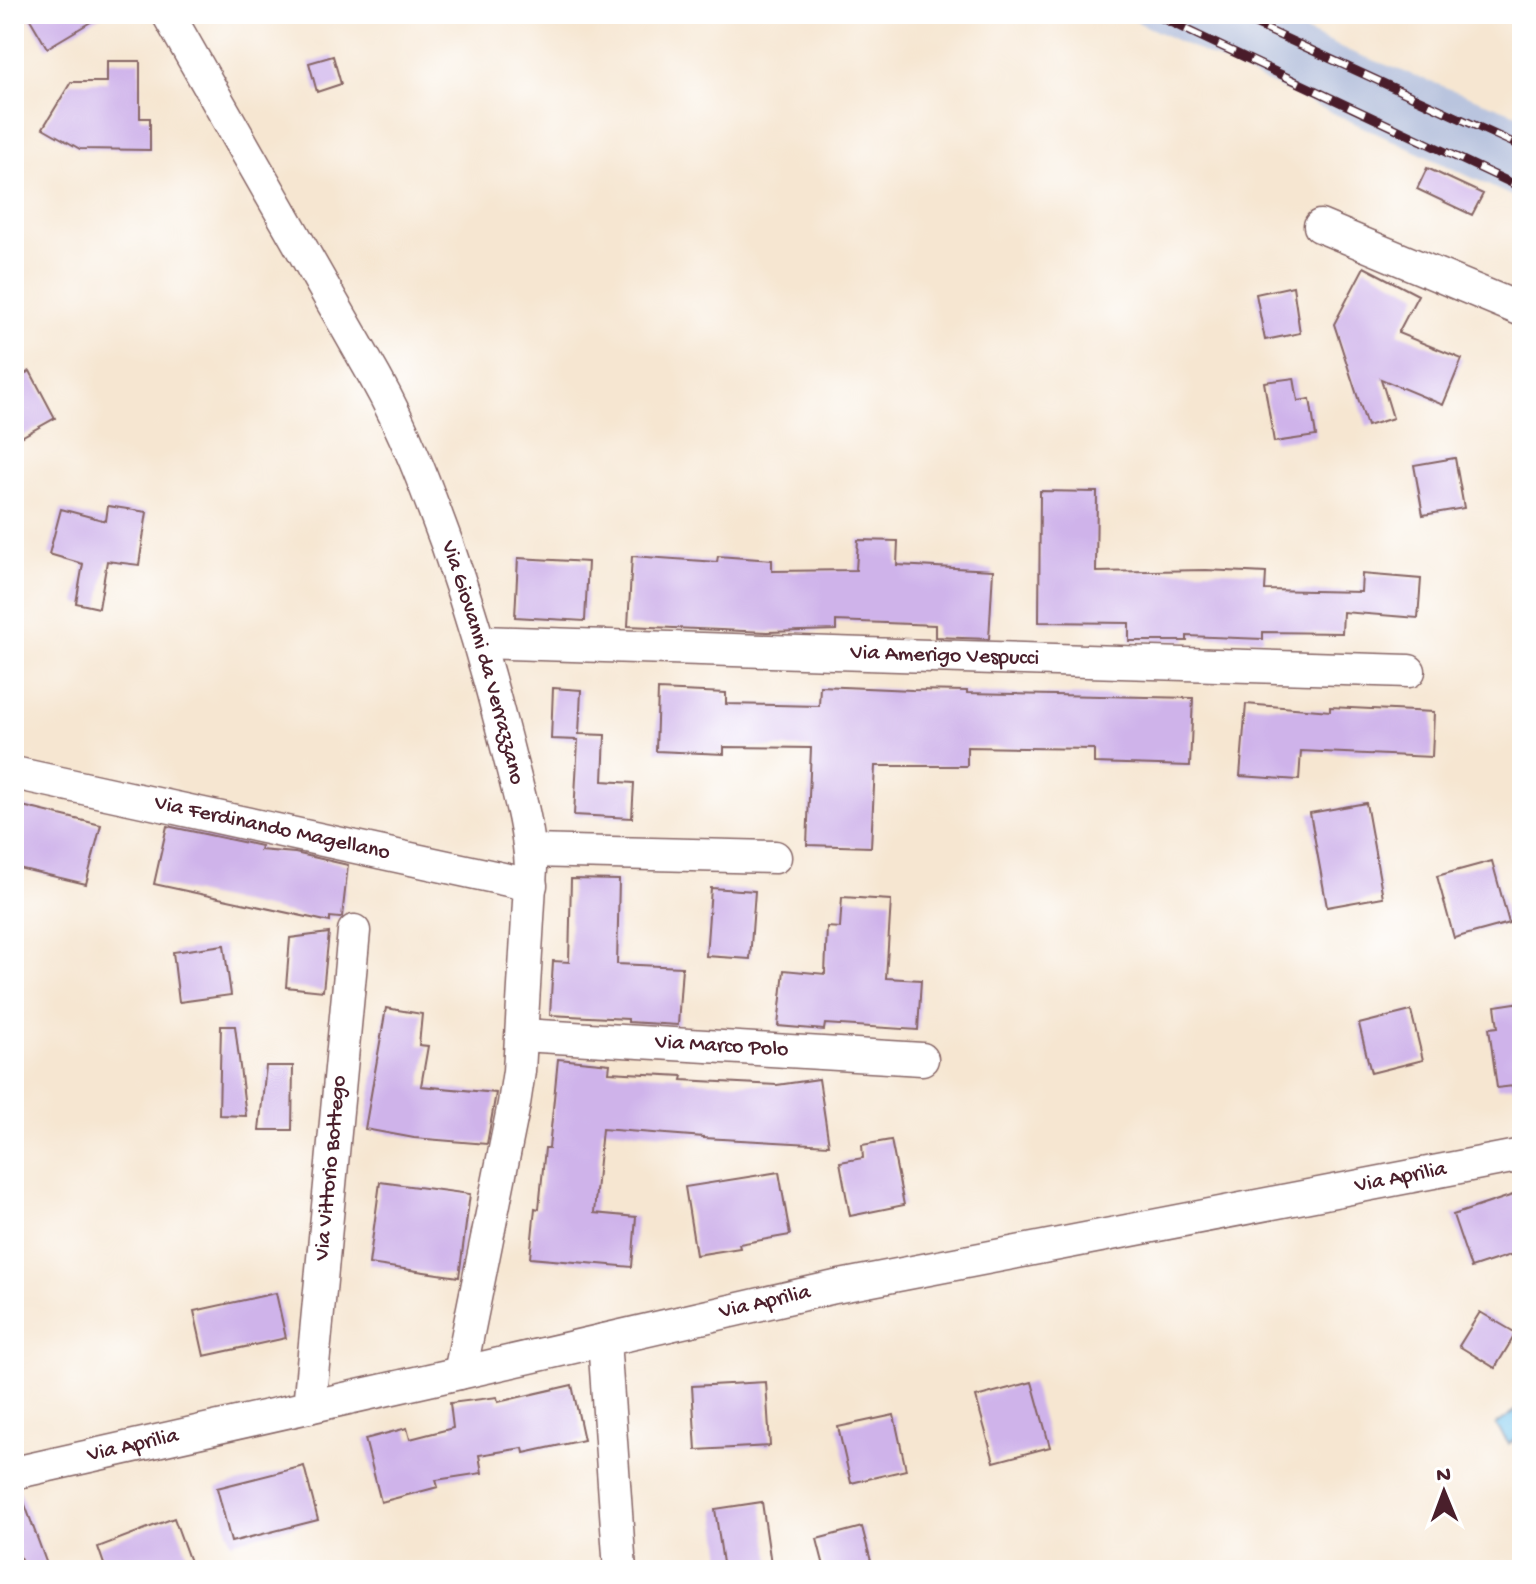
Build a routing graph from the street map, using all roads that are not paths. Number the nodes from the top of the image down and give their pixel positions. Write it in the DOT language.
graph roads {
  1 [pos="168,14"];
  2 [pos="1320,226"];
  3 [pos="1522,310"];
  4 [pos="479,642"];
  5 [pos="1409,671"];
  6 [pos="14,773"];
  7 [pos="530,851"];
  8 [pos="775,857"];
  9 [pos="531,885"];
  10 [pos="354,931"];
  11 [pos="522,1035"];
  12 [pos="922,1059"];
  13 [pos="1522,1155"];
  14 [pos="604,1340"];
  15 [pos="460,1373"];
  16 [pos="309,1407"];
  17 [pos="14,1473"];
  18 [pos="620,1570"];
  1 -- 4 [label="street, Via Giovanni da Verrazzano"];
  2 -- 3 [label="street"];
  4 -- 5 [label="street, Via Amerigo Vespucci"];
  4 -- 7 [label="street, Via Giovanni da Verrazzano"];
  6 -- 9 [label="street, Via Ferdinando Magellano"];
  7 -- 8 [label="street"];
  7 -- 9 [label="street, Via Giovanni da Verrazzano"];
  9 -- 11 [label="street, Via Giovanni da Verrazzano"];
  10 -- 16 [label="street, Via Vittorio Bottego"];
  11 -- 12 [label="street, Via Marco Polo"];
  11 -- 15 [label="street, Via Giovanni da Verrazzano"];
  13 -- 14 [label="street, Via Aprilia"];
  14 -- 15 [label="street, Via Aprilia"];
  14 -- 18 [label="street"];
  15 -- 16 [label="street, Via Aprilia"];
  16 -- 17 [label="street, Via Aprilia"];
}
